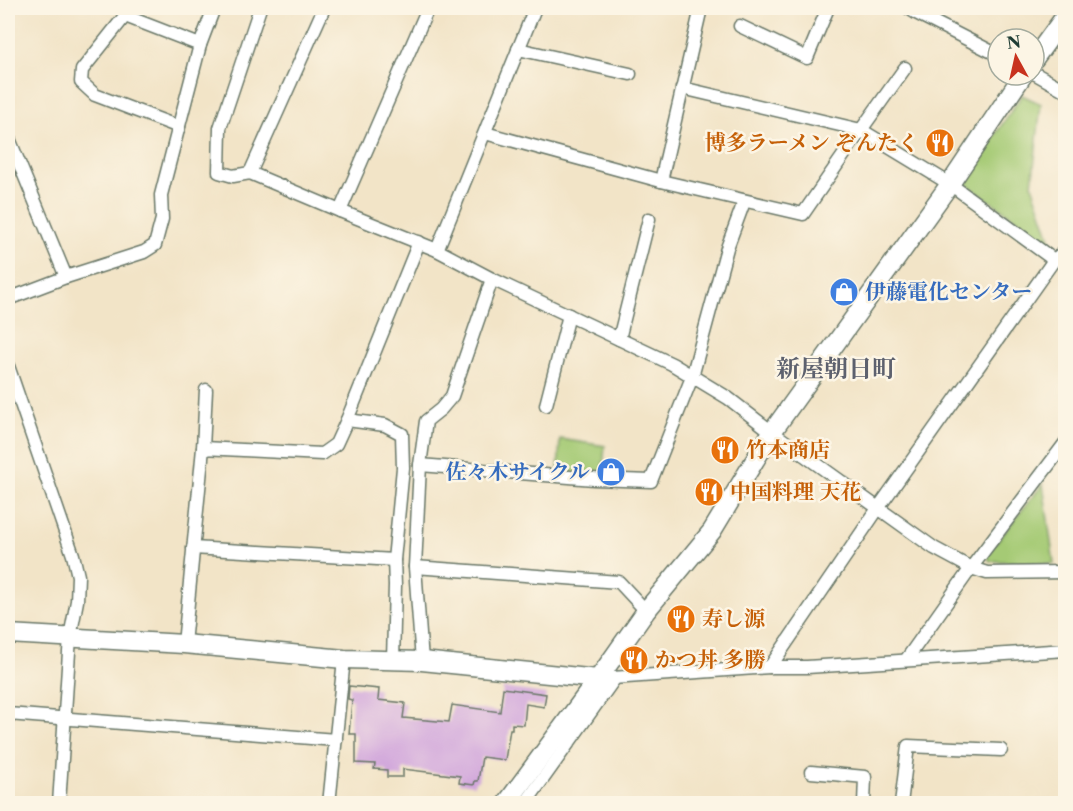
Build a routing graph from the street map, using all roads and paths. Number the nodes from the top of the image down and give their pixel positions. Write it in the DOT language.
graph roads {
  1 [pos="214,8"];
  2 [pos="260,8"];
  3 [pos="324,8"];
  4 [pos="428,8"];
  5 [pos="535,8"];
  6 [pos="701,8"];
  7 [pos="828,8"];
  8 [pos="908,8"];
  9 [pos="127,12"];
  10 [pos="1065,15"];
  11 [pos="740,26"];
  12 [pos="1046,42"];
  13 [pos="200,45"];
  14 [pos="518,49"];
  15 [pos="986,49"];
  16 [pos="904,68"];
  17 [pos="630,74"];
  18 [pos="1046,80"];
  19 [pos="1015,87"];
  20 [pos="682,88"];
  21 [pos="1065,91"];
  22 [pos="179,127"];
  23 [pos="861,130"];
  24 [pos="485,133"];
  25 [pos="8,136"];
  26 [pos="250,173"];
  27 [pos="661,181"];
  28 [pos="950,183"];
  29 [pos="744,201"];
  30 [pos="340,211"];
  31 [pos="649,219"];
  32 [pos="419,242"];
  33 [pos="437,250"];
  34 [pos="1065,250"];
  35 [pos="1054,260"];
  36 [pos="66,277"];
  37 [pos="492,279"];
  38 [pos="8,299"];
  39 [pos="569,315"];
  40 [pos="619,339"];
  41 [pos="8,366"];
  42 [pos="692,377"];
  43 [pos="206,390"];
  44 [pos="546,405"];
  45 [pos="347,420"];
  46 [pos="772,432"];
  47 [pos="1065,442"];
  48 [pos="203,448"];
  49 [pos="420,465"];
  50 [pos="879,507"];
  51 [pos="193,548"];
  52 [pos="394,560"];
  53 [pos="415,567"];
  54 [pos="971,568"];
  55 [pos="1065,573"];
  56 [pos="646,611"];
  57 [pos="8,634"];
  58 [pos="70,637"];
  59 [pos="184,644"];
  60 [pos="1065,650"];
  61 [pos="344,659"];
  62 [pos="393,660"];
  63 [pos="906,660"];
  64 [pos="422,661"];
  65 [pos="770,667"];
  66 [pos="607,679"];
  67 [pos="8,714"];
  68 [pos="66,718"];
  69 [pos="336,740"];
  70 [pos="1001,750"];
  71 [pos="811,772"];
  72 [pos="59,804"];
  73 [pos="329,804"];
  74 [pos="506,804"];
  75 [pos="525,804"];
  76 [pos="864,804"];
  77 [pos="901,804"];
  1 -- 13 [label="street"];
  2 -- 26 [label="street"];
  3 -- 26 [label="street"];
  4 -- 30 [label="street"];
  5 -- 14 [label="street"];
  6 -- 20 [label="street"];
  7 -- 11 [label="street"];
  8 -- 15 [label="street"];
  9 -- 13 [label="street"];
  9 -- 22 [label="street"];
  10 -- 12 [label="street"];
  13 -- 22 [label="street"];
  14 -- 17 [label="street"];
  14 -- 24 [label="street"];
  16 -- 23 [label="street"];
  18 -- 21 [label="street"];
  19 -- 28 [label="street"];
  20 -- 23 [label="street"];
  20 -- 27 [label="street"];
  22 -- 36 [label="street"];
  23 -- 28 [label="street"];
  23 -- 29 [label="street"];
  24 -- 27 [label="street"];
  24 -- 33 [label="street"];
  25 -- 36 [label="street"];
  26 -- 30 [label="street"];
  27 -- 29 [label="street"];
  28 -- 35 [label="street"];
  28 -- 46 [label="street"];
  29 -- 42 [label="street"];
  30 -- 32 [label="street"];
  31 -- 40 [label="street"];
  32 -- 33 [label="street"];
  32 -- 45 [label="street"];
  33 -- 37 [label="street"];
  34 -- 35 [label="street"];
  35 -- 50 [label="street"];
  36 -- 38 [label="street"];
  37 -- 39 [label="street"];
  37 -- 49 [label="street"];
  39 -- 40 [label="street"];
  39 -- 44 [label="street"];
  40 -- 42 [label="street"];
  41 -- 58 [label="street"];
  42 -- 46 [label="street"];
  42 -- 49 [label="street"];
  43 -- 48 [label="street"];
  45 -- 48 [label="street"];
  45 -- 52 [label="street"];
  46 -- 50 [label="street"];
  46 -- 56 [label="street"];
  47 -- 54 [label="street"];
  48 -- 51 [label="street"];
  49 -- 53 [label="street"];
  50 -- 54 [label="street"];
  50 -- 65 [label="street"];
  51 -- 52 [label="street"];
  51 -- 59 [label="street"];
  52 -- 62 [label="street"];
  53 -- 56 [label="street"];
  53 -- 64 [label="street"];
  54 -- 55 [label="street"];
  54 -- 63 [label="street"];
  56 -- 66 [label="street"];
  57 -- 58 [label="street"];
  58 -- 59 [label="street"];
  58 -- 68 [label="street"];
  59 -- 61 [label="street"];
  60 -- 63 [label="street"];
  61 -- 62 [label="street"];
  61 -- 69 [label="street"];
  62 -- 64 [label="street"];
  63 -- 65 [label="street"];
  64 -- 66 [label="street"];
  65 -- 66 [label="street"];
  66 -- 74 [label="street"];
  66 -- 75 [label="street"];
  67 -- 68 [label="street"];
  68 -- 69 [label="street"];
  68 -- 72 [label="street"];
  69 -- 73 [label="street"];
  70 -- 77 [label="street"];
  71 -- 76 [label="street"];
}
